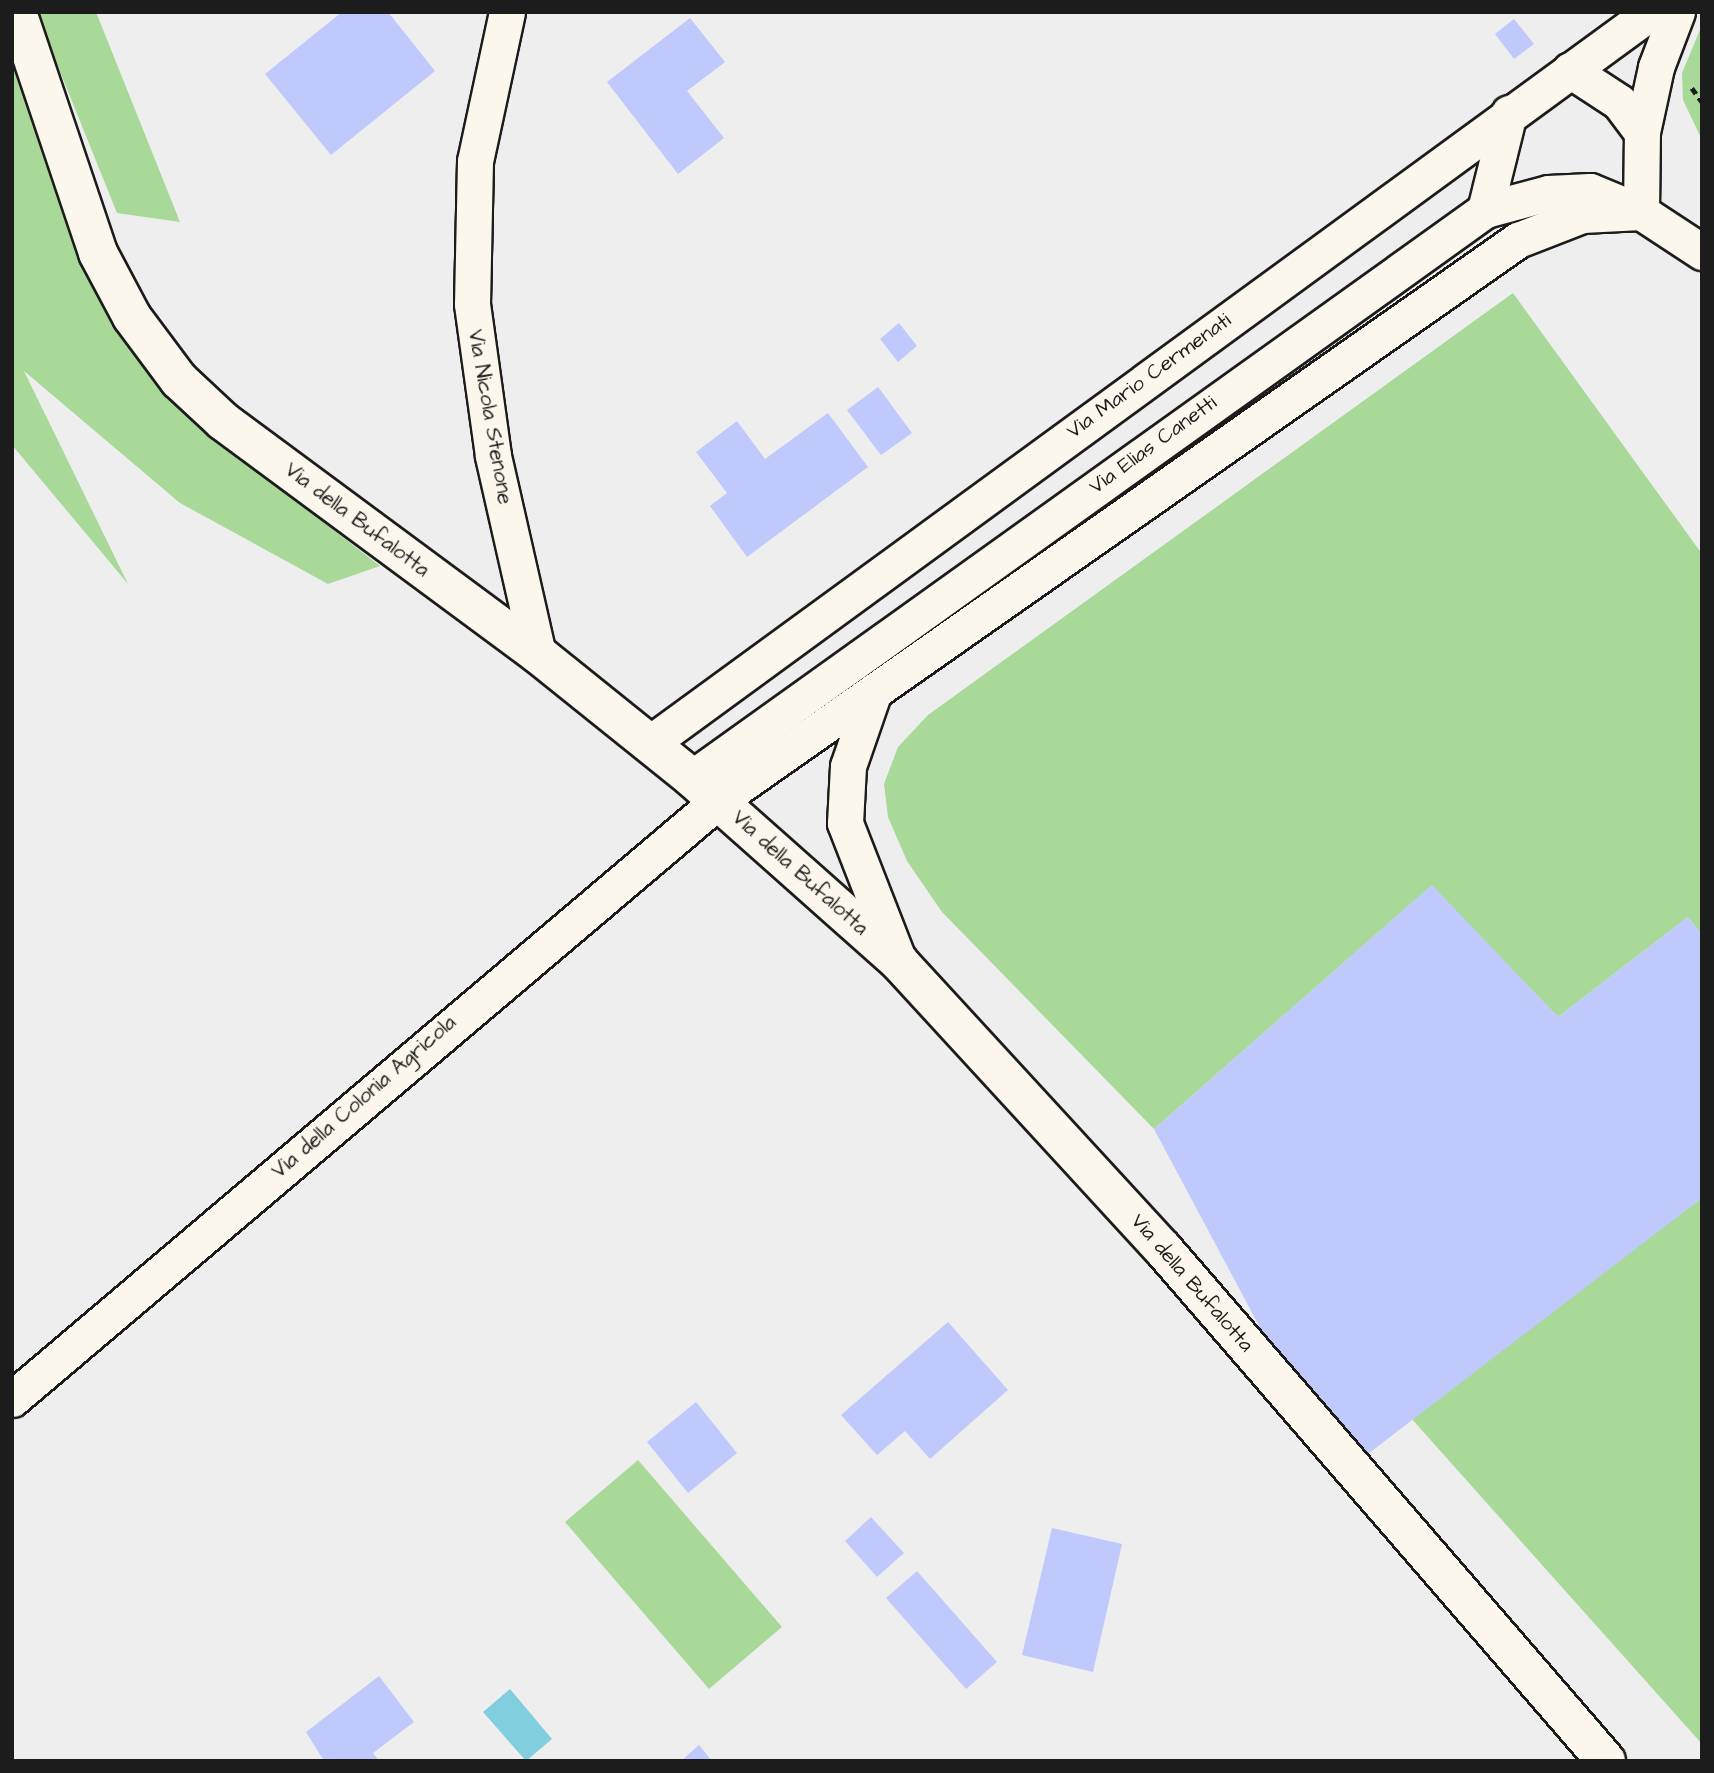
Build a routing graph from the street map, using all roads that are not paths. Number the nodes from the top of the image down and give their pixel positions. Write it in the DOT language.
graph roads {
  1 [pos="17,12"];
  2 [pos="507,12"];
  3 [pos="1651,12"];
  4 [pos="1677,12"];
  5 [pos="1570,70"];
  6 [pos="1509,114"];
  7 [pos="1643,132"];
  8 [pos="1485,210"];
  9 [pos="1641,212"];
  10 [pos="1702,252"];
  11 [pos="1227,392"];
  12 [pos="1252,425"];
  13 [pos="538,654"];
  14 [pos="874,691"];
  15 [pos="649,744"];
  16 [pos="706,789"];
  17 [pos="899,962"];
  18 [pos="12,1399"];
  19 [pos="1606,1761"];
  1 -- 13 [label="street, Via della Bufalotta"];
  2 -- 13 [label="street, Via Nicola Stenone"];
  3 -- 5 [label="street, Via Mario Cermenati"];
  4 -- 7 [label="street"];
  5 -- 6 [label="street, Via Mario Cermenati"];
  5 -- 7 [label="street"];
  6 -- 8 [label="street"];
  6 -- 15 [label="street, Via Mario Cermenati"];
  7 -- 9 [label="street"];
  8 -- 9 [label="street, Via Elias Canetti"];
  8 -- 11 [label="street, Via Elias Canetti"];
  9 -- 10 [label="street, Via Elias Canetti"];
  9 -- 12 [label="street, Via Elias Canetti"];
  11 -- 12 [label="street"];
  11 -- 16 [label="street, Via Elias Canetti"];
  12 -- 14 [label="street, Via Elias Canetti"];
  13 -- 15 [label="street, Via della Bufalotta"];
  14 -- 16 [label="street, Via Elias Canetti"];
  14 -- 17 [label="street"];
  15 -- 16 [label="street, Via della Bufalotta"];
  16 -- 17 [label="street, Via della Bufalotta"];
  16 -- 18 [label="street, Via della Colonia Agricola"];
  17 -- 19 [label="street, Via della Bufalotta"];
}
